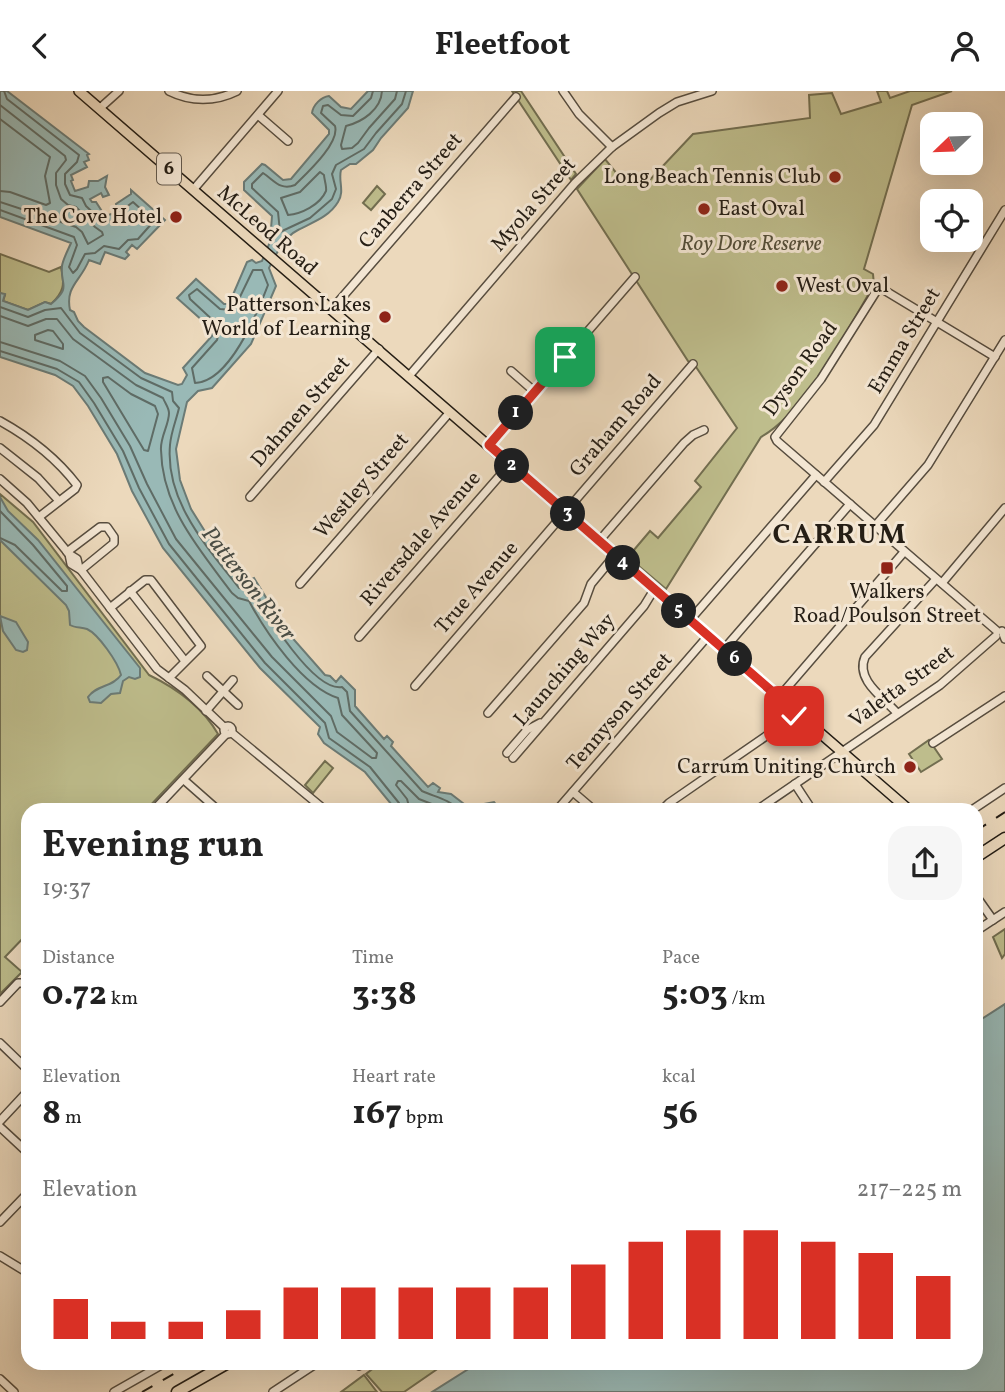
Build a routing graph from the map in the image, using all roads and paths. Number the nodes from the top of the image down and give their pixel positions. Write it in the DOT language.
graph roads {
  1 [pos="79,91"];
  2 [pos="111,91"];
  3 [pos="119,91"];
  4 [pos="169,91"];
  5 [pos="237,91"];
  6 [pos="278,91"];
  7 [pos="563,91"];
  8 [pos="712,91"];
  9 [pos="516,97"];
  10 [pos="97,107"];
  11 [pos="258,115"];
  12 [pos="288,141"];
  13 [pos="612,147"];
  14 [pos="192,190"];
  15 [pos="1005,210"];
  16 [pos="635,277"];
  17 [pos="332,309"];
  18 [pos="937,321"];
  19 [pos="1005,340"];
  20 [pos="379,349"];
  21 [pos="995,357"];
  22 [pos="693,364"];
  23 [pos="511,372"];
  24 [pos="409,376"];
  25 [pos="535,392"];
  26 [pos="450,412"];
  27 [pos="0,421"];
  28 [pos="704,430"];
  29 [pos="489,445"];
  30 [pos="0,448"];
  31 [pos="510,464"];
  32 [pos="816,475"];
  33 [pos="0,479"];
  34 [pos="824,482"];
  35 [pos="250,497"];
  36 [pos="59,501"];
  37 [pos="850,504"];
  38 [pos="1005,508"];
  39 [pos="565,512"];
  40 [pos="39,517"];
  41 [pos="875,526"];
  42 [pos="599,541"];
  43 [pos="904,552"];
  44 [pos="68,553"];
  45 [pos="615,555"];
  46 [pos="80,569"];
  47 [pos="939,581"];
  48 [pos="300,584"];
  49 [pos="649,585"];
  50 [pos="130,591"];
  51 [pos="661,595"];
  52 [pos="644,606"];
  53 [pos="110,608"];
  54 [pos="690,620"];
  55 [pos="1001,634"];
  56 [pos="708,636"];
  57 [pos="359,637"];
  58 [pos="724,649"];
  59 [pos="185,661"];
  60 [pos="207,676"];
  61 [pos="169,678"];
  62 [pos="233,680"];
  63 [pos="415,686"];
  64 [pos="224,692"];
  65 [pos="1005,696"];
  66 [pos="779,697"];
  67 [pos="238,705"];
  68 [pos="206,711"];
  69 [pos="488,713"];
  70 [pos="897,713"];
  71 [pos="798,714"];
  72 [pos="227,731"];
  73 [pos="933,743"];
  74 [pos="842,752"];
  75 [pos="510,755"];
  76 [pos="184,780"];
  77 [pos="795,784"];
  78 [pos="1005,788"];
  79 [pos="573,792"];
  80 [pos="161,803"];
  81 [pos="210,803"];
  82 [pos="315,803"];
  83 [pos="563,803"];
  84 [pos="586,803"];
  85 [pos="669,803"];
  86 [pos="768,803"];
  87 [pos="807,803"];
  88 [pos="901,803"];
  89 [pos="982,803"];
  90 [pos="1005,838"];
  91 [pos="983,852"];
  92 [pos="983,906"];
  93 [pos="1005,912"];
  94 [pos="993,920"];
  95 [pos="983,926"];
  96 [pos="21,983"];
  97 [pos="0,1002"];
  98 [pos="0,1043"];
  99 [pos="21,1063"];
  100 [pos="21,1098"];
  101 [pos="0,1121"];
  102 [pos="0,1127"];
  103 [pos="21,1146"];
  104 [pos="21,1200"];
  105 [pos="0,1222"];
  106 [pos="0,1256"];
  107 [pos="21,1269"];
  108 [pos="217,1370"];
  109 [pos="306,1370"];
  110 [pos="151,1371"];
  111 [pos="0,1379"];
  112 [pos="184,1390"];
  113 [pos="14,1392"];
  114 [pos="114,1392"];
  115 [pos="273,1392"];
  1 -- 10 [label="main road, McLeod Road / 6"];
  2 -- 10 [label="street"];
  3 -- 10 [label="street"];
  4 -- 5 [label="street"];
  6 -- 11 [label="street"];
  7 -- 13 [label="street"];
  8 -- 13 [label="street, Myola Street"];
  9 -- 17 [label="street, Canberra Street"];
  10 -- 14 [label="main road, McLeod Road / 6"];
  11 -- 12 [label="street"];
  11 -- 14 [label="street"];
  13 -- 24 [label="street, Myola Street"];
  14 -- 17 [label="main road, McLeod Road / 6"];
  15 -- 18 [label="street, Emma Street"];
  16 -- 25 [label="street"];
  17 -- 20 [label="main road, McLeod Road / 6"];
  18 -- 21 [label="street"];
  18 -- 32 [label="street, Dyson Road"];
  18 -- 34 [label="street, Emma Street"];
  19 -- 21 [label="street"];
  20 -- 24 [label="main road, McLeod Road / 6"];
  20 -- 35 [label="street, Dahmen Street"];
  21 -- 41 [label="street"];
  22 -- 39 [label="street, Graham Road"];
  23 -- 25 [label="street"];
  24 -- 26 [label="main road, McLeod Road / 6"];
  25 -- 29 [label="street"];
  26 -- 29 [label="main road, McLeod Road / 6"];
  26 -- 48 [label="street, Westley Street"];
  27 -- 36 [label="street"];
  28 -- 42 [label="street"];
  29 -- 31 [label="main road, McLeod Road / 6"];
  30 -- 36 [label="street"];
  31 -- 39 [label="main road, McLeod Road / 6"];
  31 -- 57 [label="street, Riversdale Avenue"];
  32 -- 34 [label="street"];
  32 -- 54 [label="street"];
  33 -- 40 [label="street"];
  34 -- 37 [label="street"];
  36 -- 40 [label="street"];
  37 -- 41 [label="street"];
  37 -- 58 [label="street"];
  38 -- 47 [label="street"];
  39 -- 42 [label="main road, McLeod Road / 6"];
  39 -- 63 [label="street, True Avenue"];
  40 -- 44 [label="street"];
  41 -- 43 [label="street"];
  42 -- 45 [label="main road, McLeod Road / 6"];
  43 -- 47 [label="street"];
  43 -- 66 [label="street"];
  44 -- 46 [label="street"];
  44 -- 46 [label="street"];
  45 -- 49 [label="main road, McLeod Road / 6"];
  45 -- 69 [label="street"];
  46 -- 53 [label="street"];
  47 -- 55 [label="street"];
  47 -- 70 [label="street"];
  49 -- 51 [label="main road, McLeod Road / 6"];
  49 -- 52 [label="street, Launching Way"];
  50 -- 53 [label="street"];
  50 -- 59 [label="street"];
  50 -- 59 [label="street"];
  51 -- 52 [label="street, Launching Way"];
  51 -- 54 [label="main road, McLeod Road / 6"];
  52 -- 75 [label="street, Launching Way"];
  53 -- 61 [label="street"];
  54 -- 56 [label="main road, McLeod Road / 6"];
  55 -- 70 [label="street, Valetta Street"];
  56 -- 58 [label="main road, McLeod Road / 6"];
  56 -- 79 [label="street, Tennyson Street"];
  58 -- 66 [label="main road, McLeod Road / 6"];
  59 -- 61 [label="street"];
  60 -- 64 [label="street"];
  61 -- 68 [label="street"];
  62 -- 64 [label="street"];
  64 -- 67 [label="street"];
  64 -- 68 [label="street"];
  65 -- 73 [label="street"];
  66 -- 71 [label="main road, McLeod Road / 6"];
  68 -- 72 [label="street"];
  70 -- 74 [label="street, Valetta Street"];
  71 -- 74 [label="main road, McLeod Road / 6"];
  71 -- 85 [label="street"];
  72 -- 76 [label="street"];
  72 -- 82 [label="street"];
  74 -- 77 [label="street, Valetta Street"];
  74 -- 88 [label="main road, McLeod Road / 6"];
  76 -- 80 [label="street"];
  76 -- 81 [label="street"];
  77 -- 86 [label="street, Valetta Street"];
  77 -- 87 [label="street"];
  78 -- 89 [label="street"];
  79 -- 83 [label="street, Tennyson Street"];
  79 -- 84 [label="street"];
  90 -- 91 [label="highway"];
  92 -- 94 [label="street"];
  93 -- 94 [label="street"];
  94 -- 95 [label="street"];
  96 -- 97 [label="street"];
  98 -- 99 [label="street"];
  100 -- 101 [label="street"];
  102 -- 103 [label="street"];
  104 -- 105 [label="street"];
  106 -- 107 [label="street"];
  108 -- 112 [label="highway"];
  109 -- 115 [label="street"];
  110 -- 114 [label="street"];
  111 -- 113 [label="street"];
}
